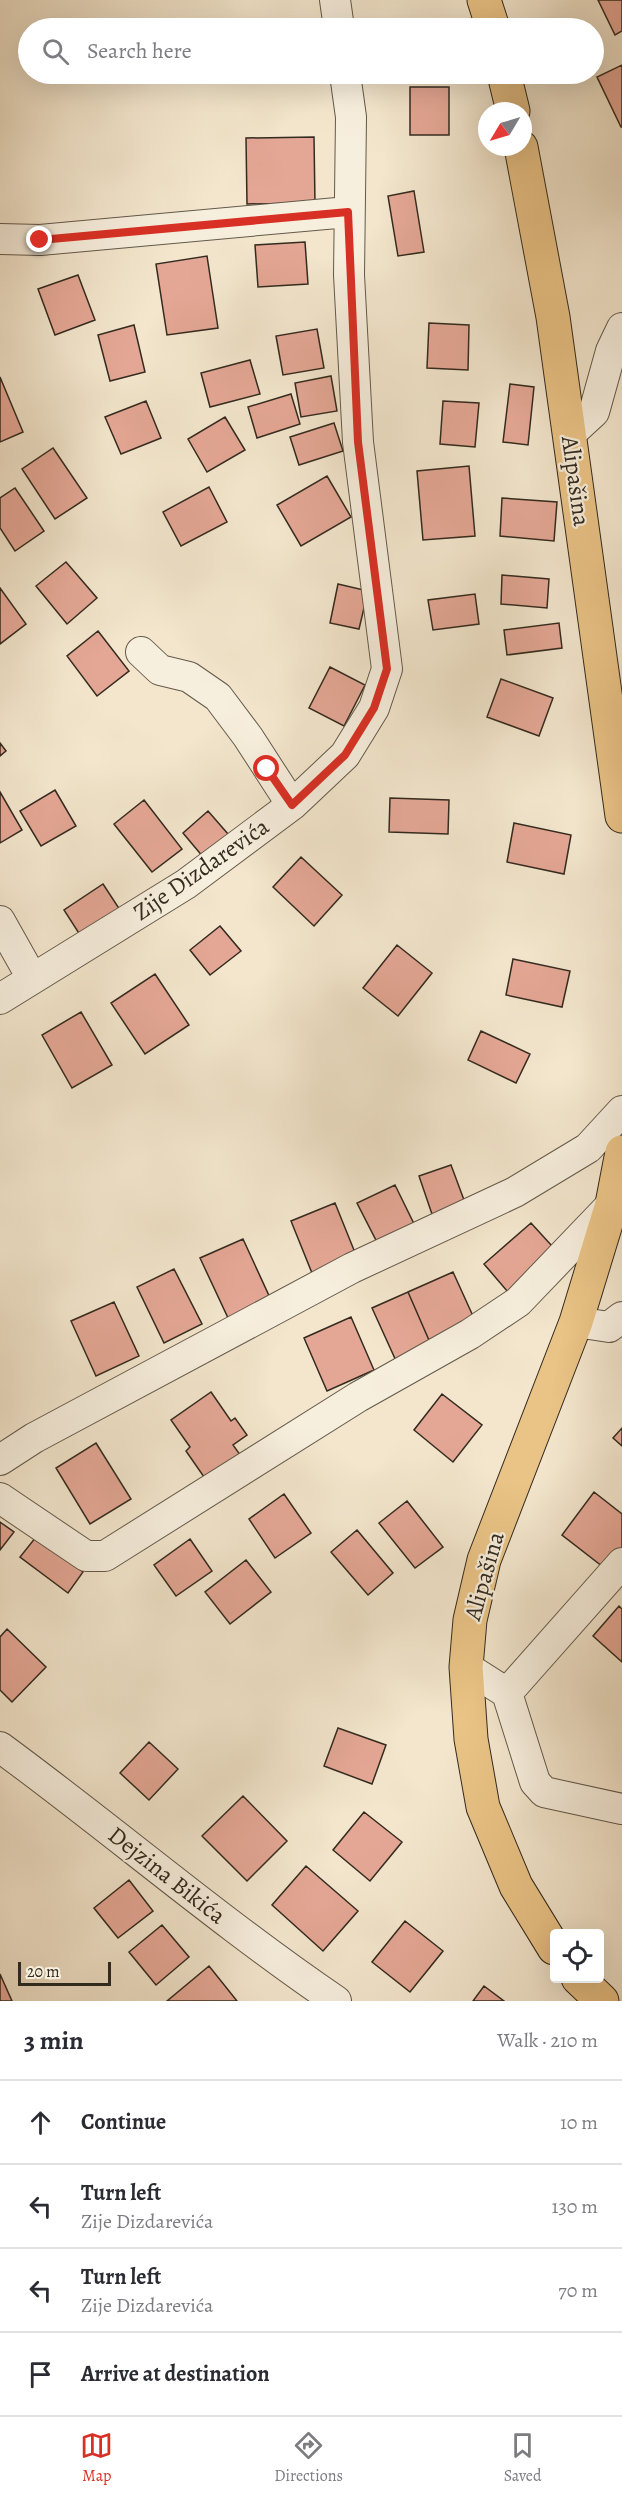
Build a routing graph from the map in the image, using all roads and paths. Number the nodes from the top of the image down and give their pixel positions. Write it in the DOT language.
graph roads {
  1 [pos="335,0"];
  2 [pos="484,0"];
  3 [pos="338,18"];
  4 [pos="490,18"];
  5 [pos="346,84"];
  6 [pos="506,84"];
  7 [pos="511,102"];
  8 [pos="523,156"];
  9 [pos="348,212"];
  10 [pos="0,239"];
  11 [pos="622,328"];
  12 [pos="569,435"];
  13 [pos="141,652"];
  14 [pos="292,805"];
  15 [pos="622,816"];
  16 [pos="0,921"];
  17 [pos="32,978"];
  18 [pos="0,999"];
  19 [pos="622,1111"];
  20 [pos="618,1178"];
  21 [pos="622,1317"];
  22 [pos="576,1322"];
  23 [pos="0,1460"];
  24 [pos="0,1498"];
  25 [pos="622,1563"];
  26 [pos="465,1667"];
  27 [pos="507,1693"];
  28 [pos="0,1747"];
  29 [pos="622,1809"];
  30 [pos="550,1940"];
  31 [pos="583,1983"];
  32 [pos="336,2001"];
  33 [pos="602,2001"];
  1 -- 3 [label="street"];
  2 -- 4 [label="main road"];
  5 -- 9 [label="street, Zije Dizdarevića"];
  6 -- 7 [label="main road"];
  8 -- 12 [label="main road, Alipašina"];
  9 -- 10 [label="street"];
  9 -- 14 [label="street, Zije Dizdarevića"];
  11 -- 12 [label="street"];
  12 -- 15 [label="main road, Alipašina"];
  13 -- 14 [label="street"];
  14 -- 17 [label="street, Zije Dizdarevića"];
  16 -- 17 [label="street"];
  17 -- 18 [label="street, Zije Dizdarevića"];
  19 -- 23 [label="street"];
  20 -- 22 [label="main road, Alipašina"];
  20 -- 24 [label="street, Alipašina"];
  21 -- 22 [label="street"];
  22 -- 26 [label="main road, Alipašina"];
  25 -- 27 [label="street"];
  26 -- 27 [label="street"];
  26 -- 30 [label="main road, Alipašina"];
  27 -- 29 [label="street"];
  28 -- 32 [label="street, Dejzina Bikića"];
  31 -- 33 [label="main road"];
}
